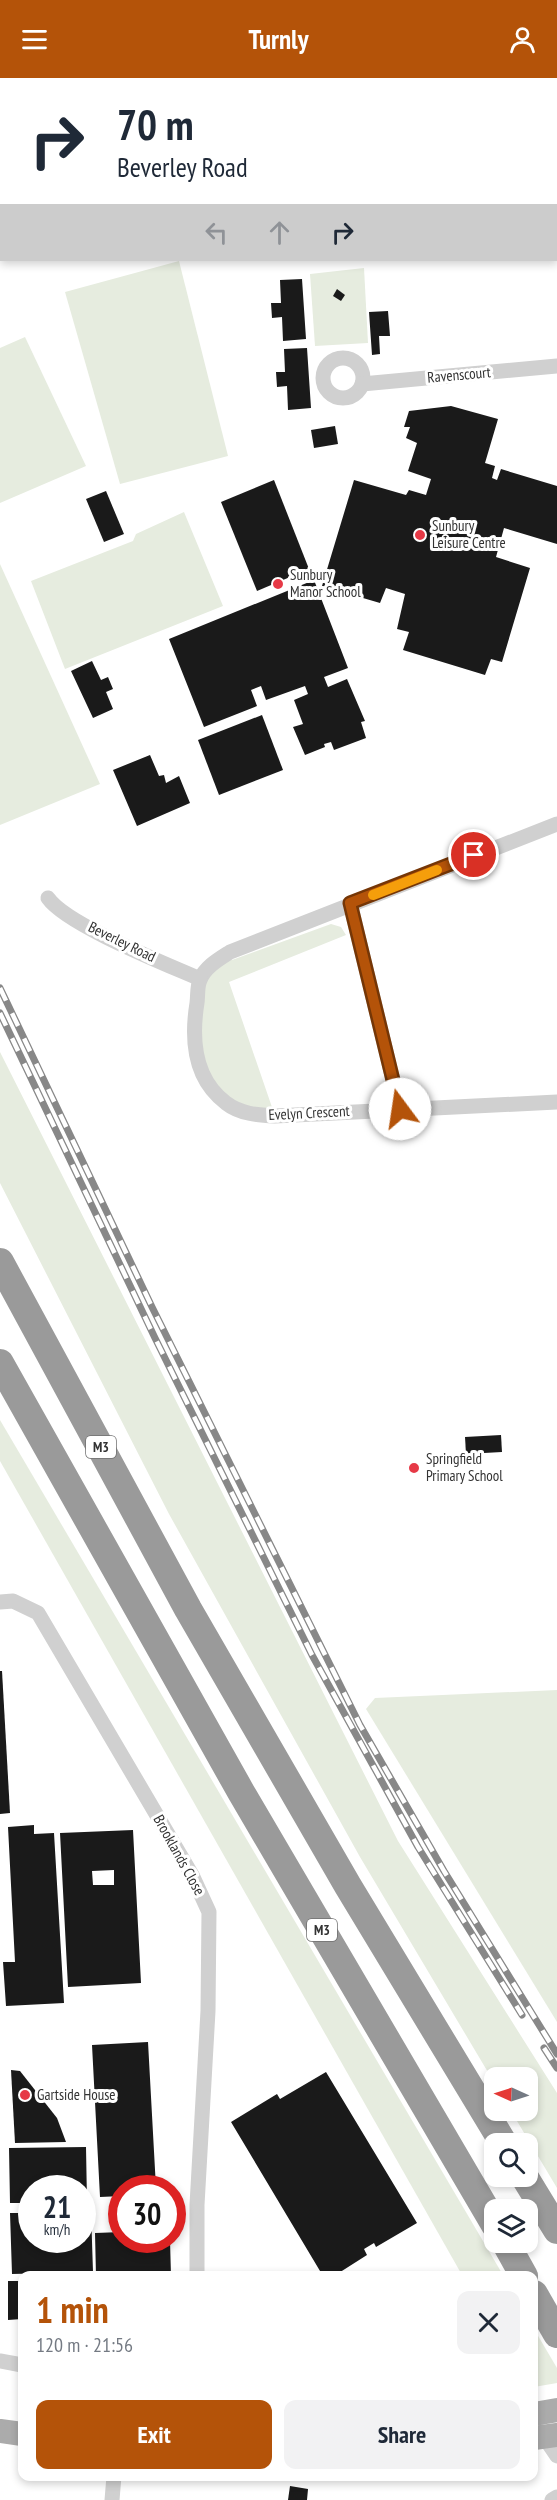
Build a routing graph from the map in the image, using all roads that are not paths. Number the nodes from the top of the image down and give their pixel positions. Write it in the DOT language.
graph roads {
  1 [pos="557,366"];
  2 [pos="362,384"];
  3 [pos="557,824"];
  4 [pos="48,898"];
  5 [pos="350,903"];
  6 [pos="200,979"];
  7 [pos="557,1102"];
  8 [pos="400,1109"];
  9 [pos="0,1262"];
  10 [pos="0,1363"];
  11 [pos="0,1602"];
  12 [pos="497,2133"];
  13 [pos="531,2187"];
  14 [pos="484,2207"];
  15 [pos="557,2230"];
  16 [pos="511,2253"];
  17 [pos="197,2271"];
  18 [pos="521,2271"];
  19 [pos="538,2301"];
  20 [pos="557,2334"];
  21 [pos="0,2361"];
  22 [pos="18,2364"];
  23 [pos="557,2410"];
  24 [pos="538,2413"];
  25 [pos="538,2428"];
  26 [pos="0,2431"];
  27 [pos="18,2433"];
  28 [pos="557,2435"];
  29 [pos="538,2437"];
  30 [pos="557,2456"];
  31 [pos="114,2481"];
  32 [pos="557,2497"];
  33 [pos="112,2500"];
  34 [pos="552,2500"];
  1 -- 2 [label="street, Ravenscourt"];
  3 -- 5 [label="street"];
  4 -- 6 [label="street, Beverley Road"];
  5 -- 6 [label="street"];
  5 -- 8 [label="street"];
  6 -- 8 [label="street, Evelyn Crescent"];
  7 -- 8 [label="street, Evelyn Crescent"];
  9 -- 12 [label="highway, M3"];
  10 -- 14 [label="highway, M3"];
  11 -- 17 [label="street, Brooklands Close"];
  13 -- 15 [label="highway"];
  16 -- 18 [label="highway"];
  19 -- 20 [label="highway"];
  21 -- 22 [label="street"];
  23 -- 24 [label="main road"];
  25 -- 30 [label="street"];
  26 -- 27 [label="main road"];
  28 -- 29 [label="main road, bridge"];
  31 -- 33 [label="street"];
  32 -- 34 [label="street"];
}
